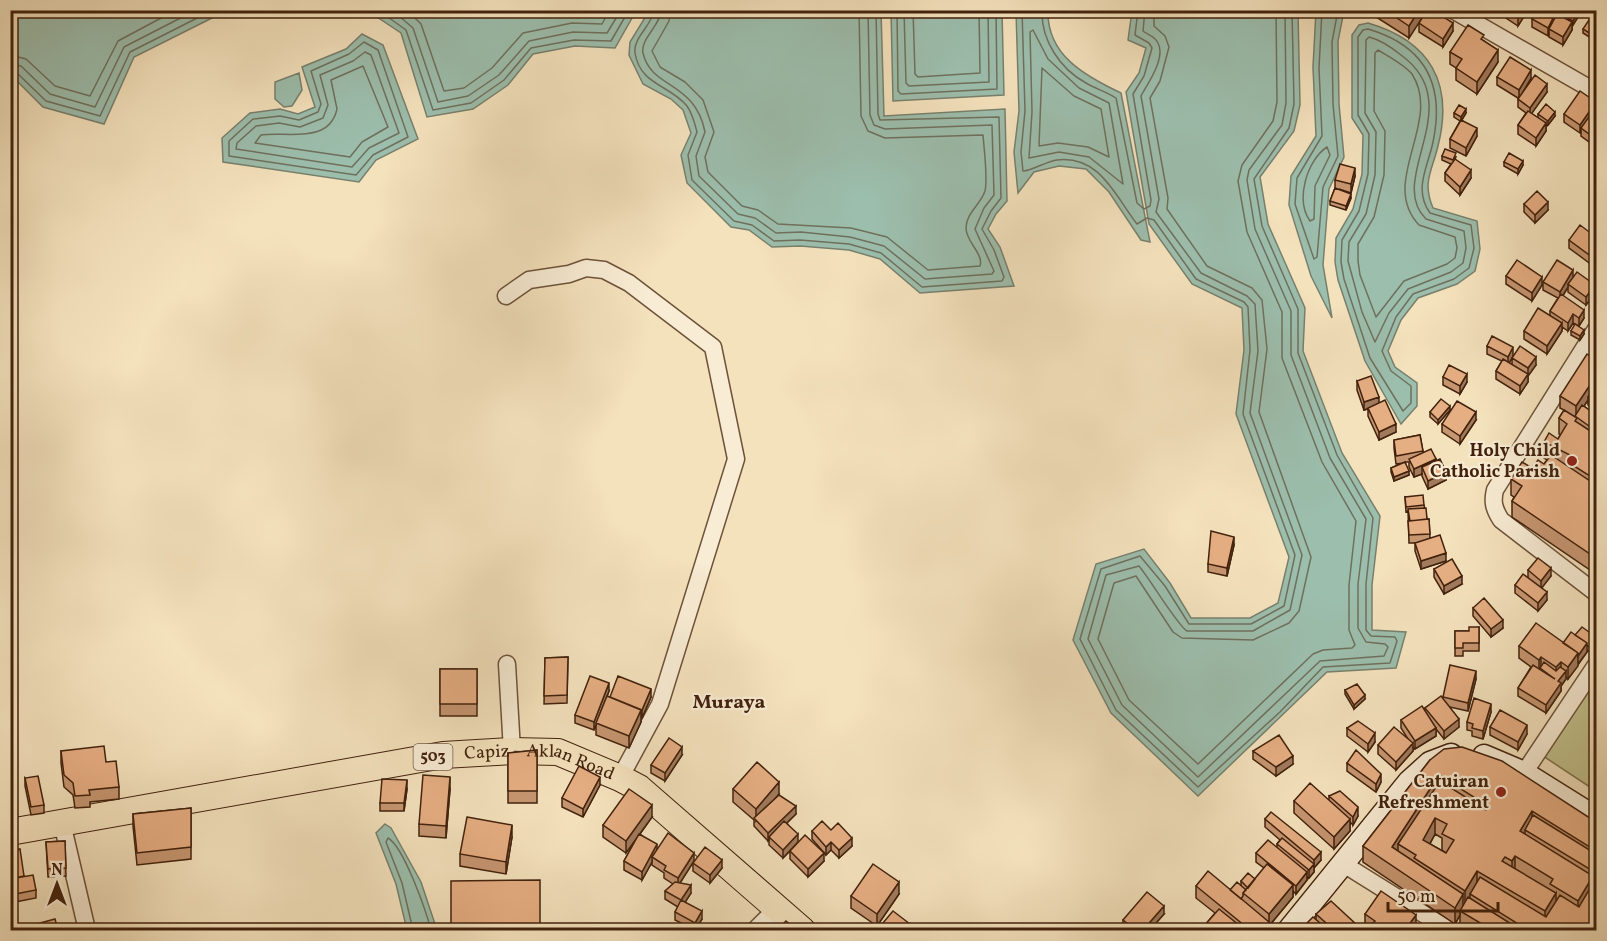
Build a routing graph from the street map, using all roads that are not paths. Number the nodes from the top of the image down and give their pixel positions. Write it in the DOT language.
graph roads {
  1 [pos="1454,10"];
  2 [pos="1596,92"];
  3 [pos="506,296"];
  4 [pos="1596,329"];
  5 [pos="1590,352"];
  6 [pos="1596,593"];
  7 [pos="507,664"];
  8 [pos="1596,665"];
  9 [pos="512,751"];
  10 [pos="1524,773"];
  11 [pos="620,778"];
  12 [pos="1596,818"];
  13 [pos="62,824"];
  14 [pos="10,832"];
  15 [pos="1345,865"];
  16 [pos="777,908"];
  17 [pos="87,930"];
  18 [pos="755,930"];
  19 [pos="802,930"];
  20 [pos="1289,930"];
  21 [pos="1449,930"];
  1 -- 2 [label="street"];
  3 -- 11 [label="street"];
  4 -- 5 [label="street"];
  5 -- 6 [label="street"];
  7 -- 9 [label="street"];
  8 -- 10 [label="street"];
  9 -- 11 [label="main road, Capiz – Aklan Road / 503"];
  9 -- 13 [label="main road, Capiz – Aklan Road / 503"];
  10 -- 12 [label="main road"];
  10 -- 15 [label="main road"];
  11 -- 16 [label="main road, Capiz – Aklan Road / 503"];
  13 -- 14 [label="main road, Capiz – Aklan Road / 503"];
  13 -- 17 [label="street"];
  15 -- 20 [label="main road"];
  15 -- 21 [label="street"];
  16 -- 18 [label="street"];
  16 -- 19 [label="main road, Capiz – Aklan Road / 503"];
}
